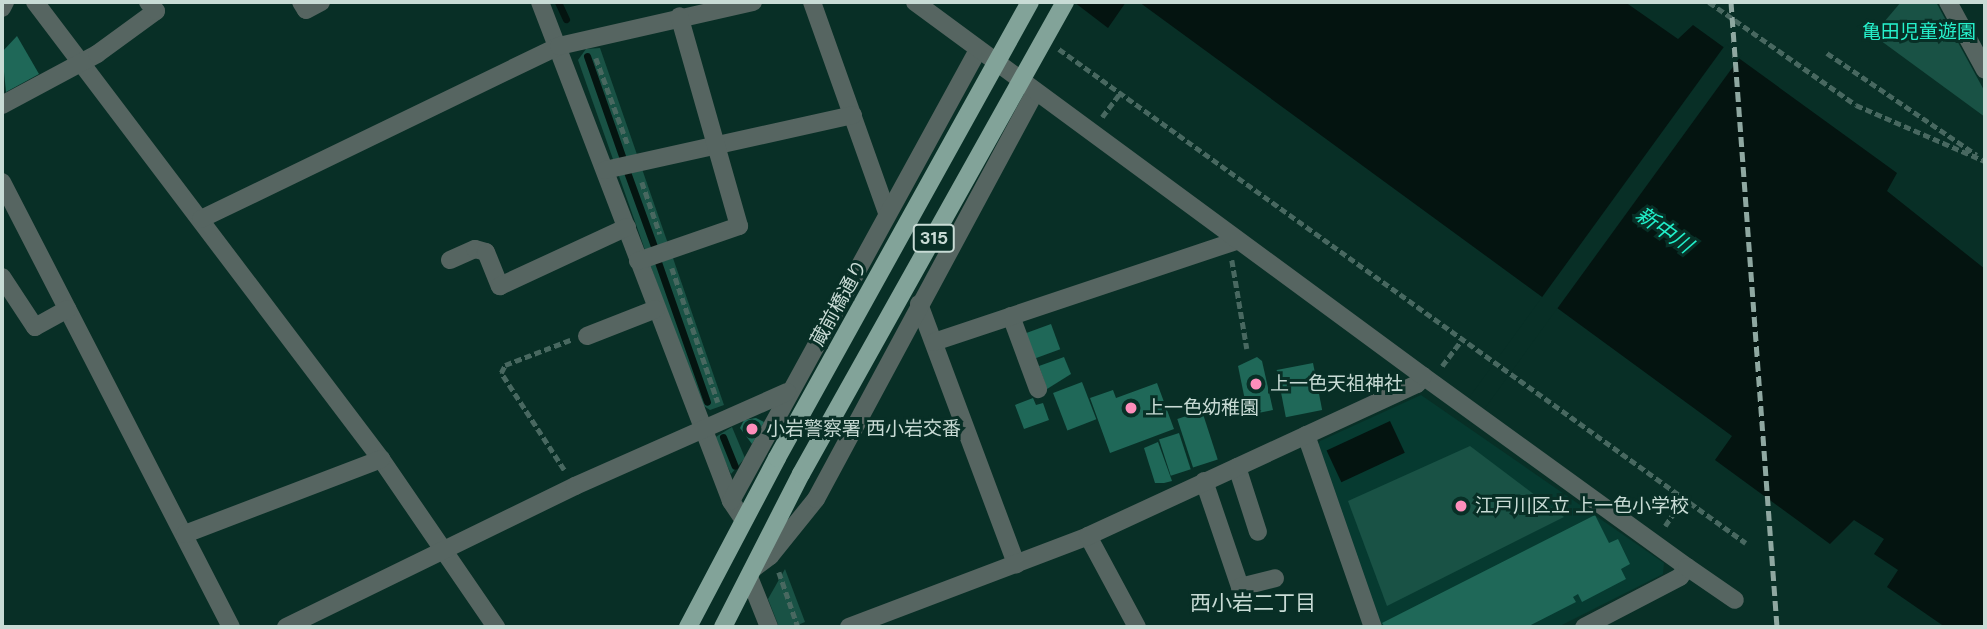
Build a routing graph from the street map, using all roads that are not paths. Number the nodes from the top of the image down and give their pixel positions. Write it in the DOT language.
graph roads {
  1 [pos="5,2"];
  2 [pos="35,2"];
  3 [pos="148,2"];
  4 [pos="301,2"];
  5 [pos="321,2"];
  6 [pos="540,2"];
  7 [pos="752,2"];
  8 [pos="811,2"];
  9 [pos="915,2"];
  10 [pos="1030,2"];
  11 [pos="1065,2"];
  12 [pos="1955,4"];
  13 [pos="2,8"];
  14 [pos="679,16"];
  15 [pos="559,46"];
  16 [pos="978,50"];
  17 [pos="82,63"];
  18 [pos="1985,70"];
  19 [pos="1035,92"];
  20 [pos="2,105"];
  21 [pos="853,115"];
  22 [pos="715,143"];
  23 [pos="605,170"];
  24 [pos="2,182"];
  25 [pos="887,213"];
  26 [pos="201,219"];
  27 [pos="627,227"];
  28 [pos="1236,241"];
  29 [pos="450,260"];
  30 [pos="638,261"];
  31 [pos="2,276"];
  32 [pos="919,304"];
  33 [pos="67,309"];
  34 [pos="656,309"];
  35 [pos="1011,316"];
  36 [pos="587,336"];
  37 [pos="934,342"];
  38 [pos="1423,380"];
  39 [pos="1038,389"];
  40 [pos="786,392"];
  41 [pos="699,428"];
  42 [pos="1306,435"];
  43 [pos="381,459"];
  44 [pos="1237,467"];
  45 [pos="1204,481"];
  46 [pos="731,501"];
  47 [pos="743,519"];
  48 [pos="1258,532"];
  49 [pos="185,534"];
  50 [pos="1088,536"];
  51 [pos="444,550"];
  52 [pos="1016,564"];
  53 [pos="752,572"];
  54 [pos="1684,572"];
  55 [pos="1275,578"];
  56 [pos="1735,600"];
  57 [pos="1595,625"];
  58 [pos="231,627"];
  59 [pos="286,627"];
  60 [pos="496,627"];
  61 [pos="688,627"];
  62 [pos="723,627"];
  63 [pos="768,627"];
  64 [pos="849,627"];
  65 [pos="1137,627"];
  66 [pos="1373,627"];
  1 -- 13 [label="street"];
  2 -- 17 [label="street"];
  3 -- 17 [label="street"];
  4 -- 5 [label="street"];
  6 -- 15 [label="street"];
  7 -- 14 [label="street"];
  8 -- 21 [label="street"];
  9 -- 16 [label="street"];
  10 -- 47 [label="main road, 蔵前橋通り / 315, bridge"];
  11 -- 53 [label="main road, 315, bridge"];
  12 -- 18 [label="street"];
  14 -- 15 [label="street"];
  14 -- 22 [label="street"];
  15 -- 23 [label="street"];
  15 -- 26 [label="street"];
  16 -- 19 [label="street"];
  16 -- 25 [label="street"];
  17 -- 20 [label="street"];
  17 -- 26 [label="street"];
  19 -- 28 [label="street"];
  19 -- 32 [label="street"];
  21 -- 22 [label="street"];
  21 -- 25 [label="street"];
  22 -- 23 [label="street"];
  22 -- 30 [label="street"];
  23 -- 27 [label="street"];
  24 -- 33 [label="street"];
  25 -- 40 [label="street"];
  26 -- 43 [label="street"];
  27 -- 29 [label="street"];
  27 -- 30 [label="street"];
  28 -- 35 [label="street"];
  28 -- 38 [label="street"];
  30 -- 34 [label="street"];
  31 -- 33 [label="street"];
  32 -- 37 [label="street"];
  32 -- 53 [label="street"];
  33 -- 49 [label="street"];
  34 -- 36 [label="street"];
  34 -- 41 [label="street"];
  35 -- 37 [label="street"];
  35 -- 39 [label="street"];
  37 -- 52 [label="street"];
  38 -- 42 [label="street"];
  38 -- 54 [label="street"];
  40 -- 41 [label="street"];
  40 -- 46 [label="street"];
  41 -- 46 [label="street"];
  41 -- 51 [label="street"];
  42 -- 44 [label="street"];
  42 -- 66 [label="street"];
  43 -- 49 [label="street"];
  43 -- 51 [label="street"];
  44 -- 45 [label="street"];
  44 -- 48 [label="street"];
  45 -- 50 [label="street"];
  45 -- 55 [label="street"];
  46 -- 47 [label="street"];
  47 -- 61 [label="main road, 蔵前橋通り / 315"];
  49 -- 58 [label="street"];
  50 -- 52 [label="street"];
  50 -- 65 [label="street"];
  51 -- 59 [label="street"];
  51 -- 60 [label="street"];
  52 -- 64 [label="street"];
  53 -- 62 [label="main road, 315"];
  53 -- 63 [label="street"];
  54 -- 56 [label="street"];
  54 -- 57 [label="street"];
}
